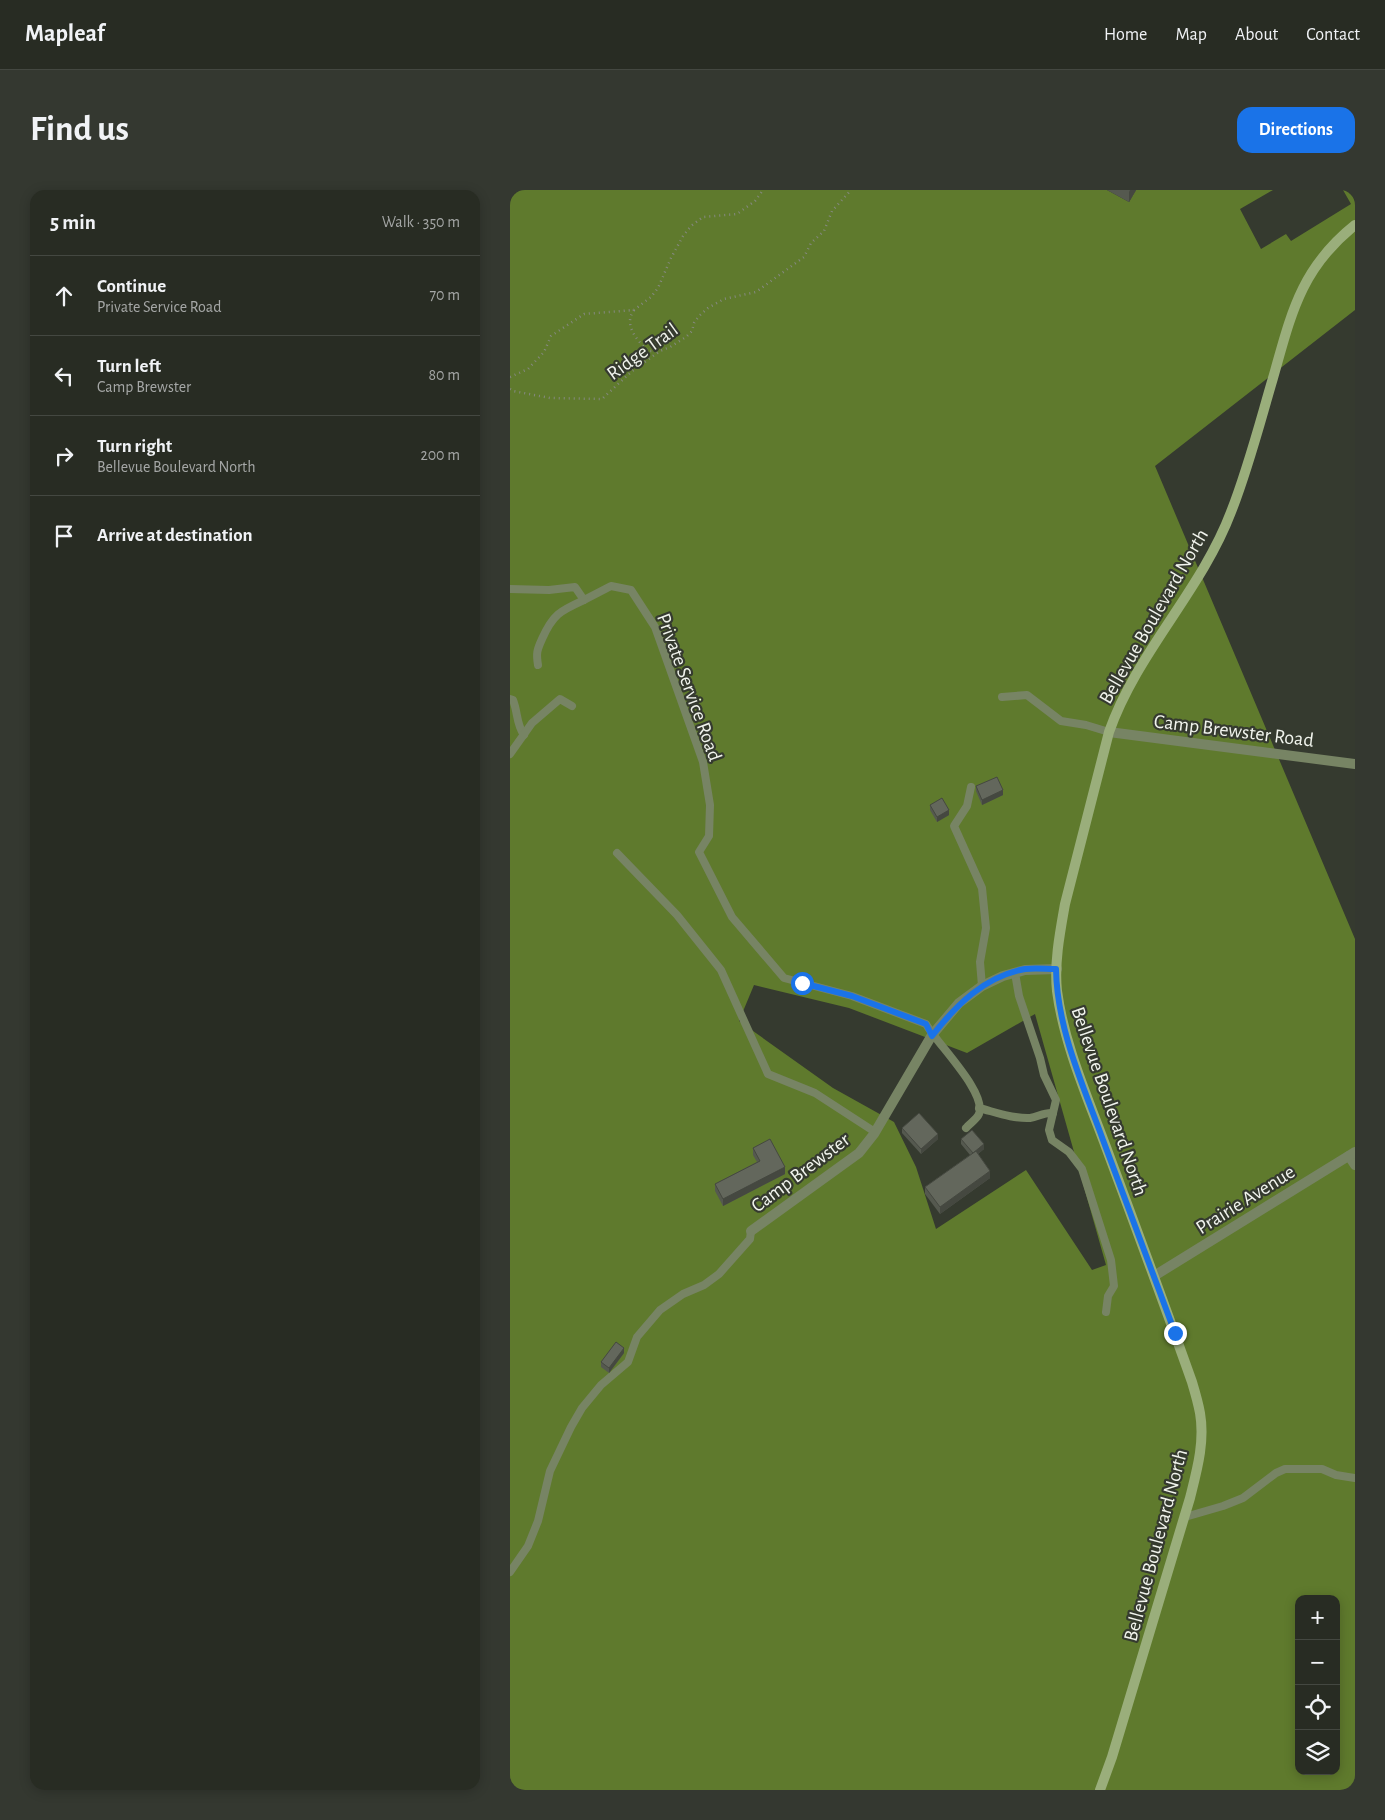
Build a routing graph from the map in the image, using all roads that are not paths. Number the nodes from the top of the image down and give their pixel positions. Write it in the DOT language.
graph roads {
  1 [pos="1355,226"];
  2 [pos="510,589"];
  3 [pos="584,600"];
  4 [pos="538,665"];
  5 [pos="1002,697"];
  6 [pos="510,699"];
  7 [pos="572,706"];
  8 [pos="1109,732"];
  9 [pos="524,735"];
  10 [pos="510,754"];
  11 [pos="1355,764"];
  12 [pos="971,787"];
  13 [pos="617,853"];
  14 [pos="1056,969"];
  15 [pos="1015,973"];
  16 [pos="982,986"];
  17 [pos="932,1036"];
  18 [pos="979,1108"];
  19 [pos="1053,1113"];
  20 [pos="966,1128"];
  21 [pos="875,1132"];
  22 [pos="1352,1154"];
  23 [pos="1355,1166"];
  24 [pos="751,1231"];
  25 [pos="1154,1276"];
  26 [pos="1106,1312"];
  27 [pos="1355,1478"];
  28 [pos="1185,1517"];
  29 [pos="510,1572"];
  30 [pos="1100,1790"];
  1 -- 8 [label="main road, Bellevue Boulevard North"];
  2 -- 3 [label="lane"];
  3 -- 4 [label="lane"];
  3 -- 17 [label="lane, Private Service Road"];
  5 -- 8 [label="lane"];
  6 -- 9 [label="lane"];
  7 -- 9 [label="lane"];
  8 -- 11 [label="street, Camp Brewster Road"];
  8 -- 14 [label="main road, Bellevue Boulevard North"];
  9 -- 10 [label="lane"];
  12 -- 16 [label="lane"];
  13 -- 21 [label="lane"];
  14 -- 15 [label="street, Camp Brewster"];
  14 -- 25 [label="main road, Bellevue Boulevard North"];
  15 -- 16 [label="street, Camp Brewster"];
  15 -- 19 [label="lane"];
  16 -- 17 [label="street, Camp Brewster"];
  17 -- 18 [label="lane"];
  17 -- 21 [label="street, Camp Brewster"];
  18 -- 19 [label="lane"];
  18 -- 20 [label="lane"];
  19 -- 26 [label="lane"];
  21 -- 24 [label="street, Camp Brewster"];
  22 -- 23 [label="street"];
  22 -- 25 [label="street, Prairie Avenue"];
  24 -- 29 [label="lane"];
  25 -- 28 [label="main road, Bellevue Boulevard North"];
  27 -- 28 [label="lane"];
  28 -- 30 [label="main road, Bellevue Boulevard North"];
}
